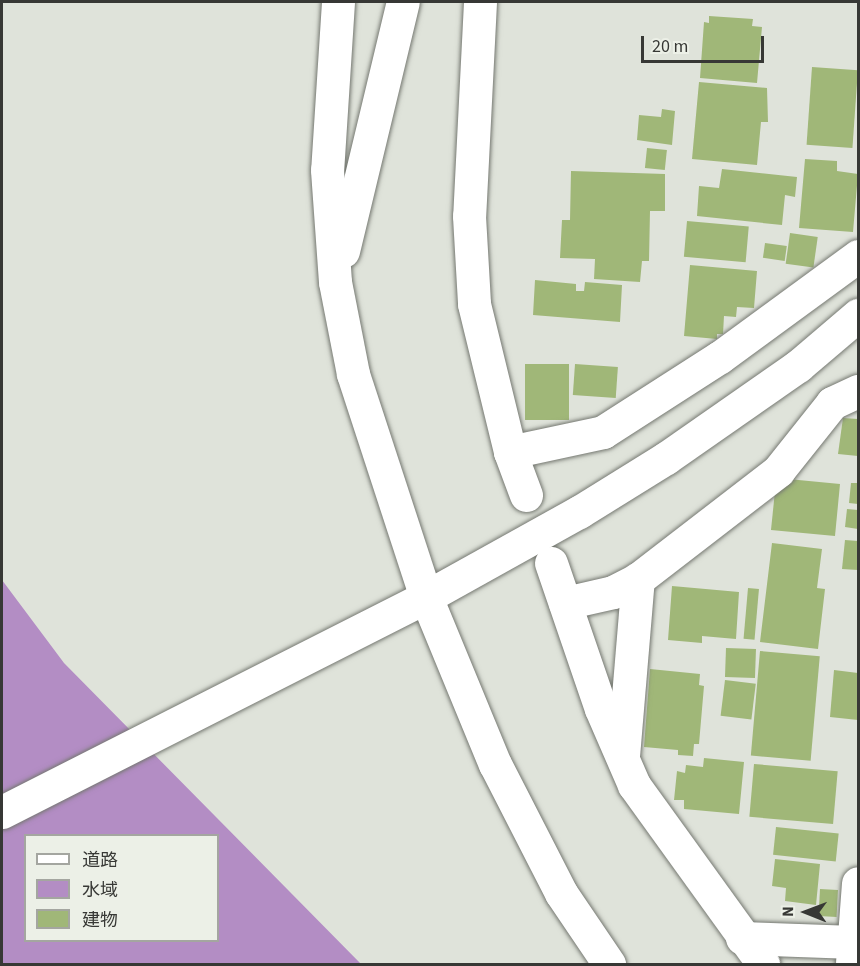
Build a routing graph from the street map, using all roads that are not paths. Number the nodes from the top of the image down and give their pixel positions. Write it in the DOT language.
graph roads {
  1 [pos="338,2"];
  2 [pos="403,2"];
  3 [pos="480,2"];
  4 [pos="858,256"];
  5 [pos="335,282"];
  6 [pos="858,315"];
  7 [pos="858,391"];
  8 [pos="510,452"];
  9 [pos="526,495"];
  10 [pos="551,563"];
  11 [pos="638,579"];
  12 [pos="416,602"];
  13 [pos="565,603"];
  14 [pos="623,763"];
  15 [pos="2,812"];
  16 [pos="858,883"];
  17 [pos="742,938"];
  18 [pos="853,953"];
  19 [pos="609,964"];
  20 [pos="763,964"];
  1 -- 5 [label="street"];
  2 -- 5 [label="street"];
  3 -- 8 [label="street"];
  4 -- 8 [label="street"];
  5 -- 12 [label="street"];
  6 -- 12 [label="street"];
  7 -- 11 [label="street"];
  8 -- 9 [label="street"];
  10 -- 13 [label="street"];
  11 -- 13 [label="street"];
  11 -- 14 [label="street"];
  12 -- 15 [label="street"];
  12 -- 19 [label="street"];
  13 -- 14 [label="street"];
  14 -- 17 [label="street"];
  16 -- 18 [label="street"];
  17 -- 18 [label="street"];
  17 -- 20 [label="street"];
}
